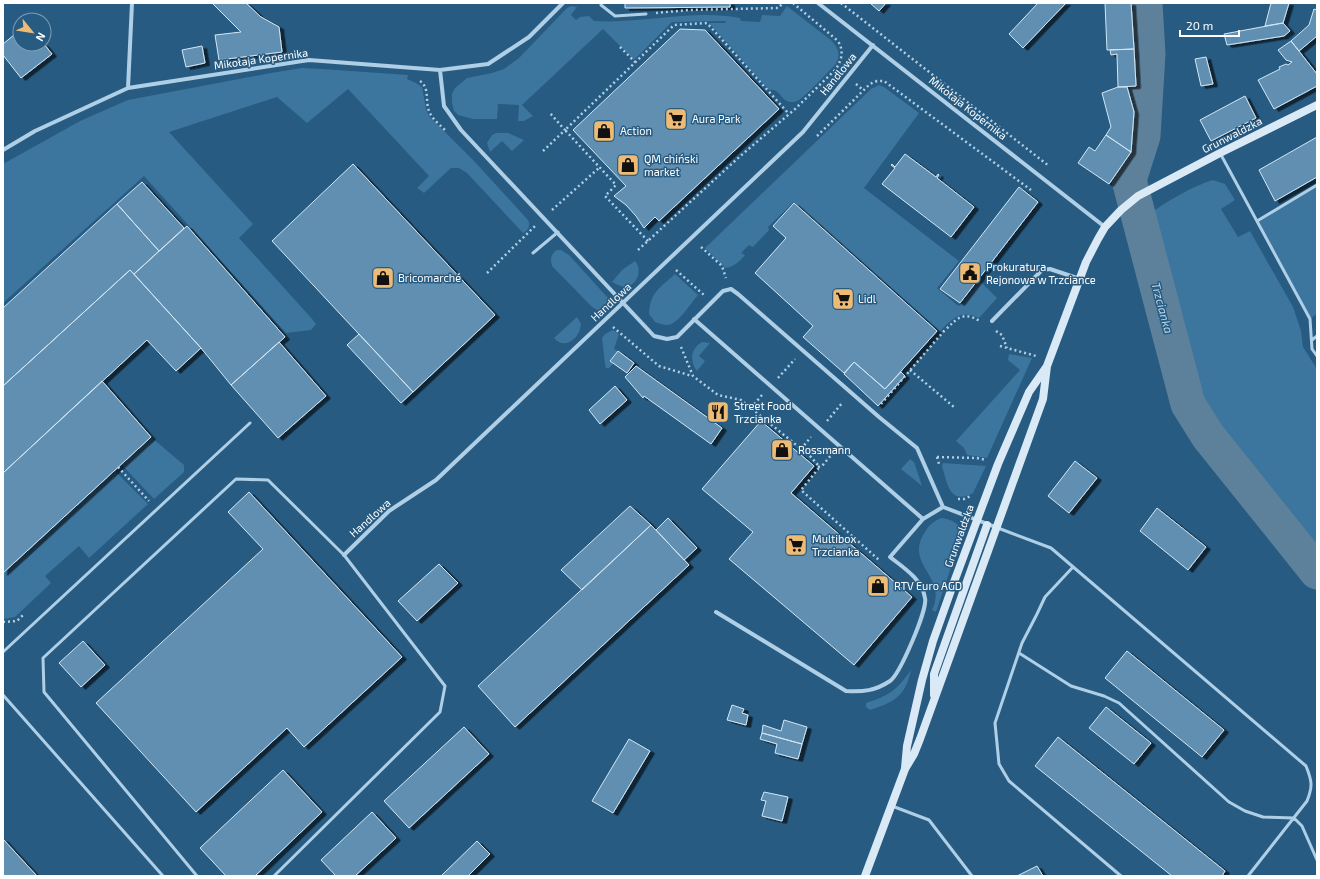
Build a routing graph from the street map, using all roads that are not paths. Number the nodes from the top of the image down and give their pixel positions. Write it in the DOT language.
graph roads {
  1 [pos="132,3"];
  2 [pos="563,3"];
  3 [pos="818,3"];
  4 [pos="601,5"];
  5 [pos="646,14"];
  6 [pos="873,45"];
  7 [pos="440,70"];
  8 [pos="128,88"];
  9 [pos="1317,105"];
  10 [pos="3,150"];
  11 [pos="1220,153"];
  12 [pos="1317,186"];
  13 [pos="1258,221"];
  14 [pos="1106,227"];
  15 [pos="558,232"];
  16 [pos="533,253"];
  17 [pos="1080,279"];
  18 [pos="624,302"];
  19 [pos="694,319"];
  20 [pos="992,321"];
  21 [pos="1317,336"];
  22 [pos="1312,340"];
  23 [pos="1317,356"];
  24 [pos="1047,366"];
  25 [pos="250,423"];
  26 [pos="944,507"];
  27 [pos="923,518"];
  28 [pos="977,521"];
  29 [pos="987,525"];
  30 [pos="998,528"];
  31 [pos="344,555"];
  32 [pos="1073,567"];
  33 [pos="716,612"];
  34 [pos="3,652"];
  35 [pos="1019,653"];
  36 [pos="3,695"];
  37 [pos="934,702"];
  38 [pos="905,769"];
  39 [pos="891,805"];
  40 [pos="1294,818"];
  41 [pos="1317,860"];
  42 [pos="163,876"];
  43 [pos="197,876"];
  44 [pos="274,876"];
  45 [pos="865,876"];
  46 [pos="972,876"];
  47 [pos="1120,876"];
  48 [pos="1248,876"];
  1 -- 8 [label="street"];
  2 -- 7 [label="street, Mikołaja Kopernika"];
  3 -- 6 [label="street, Mikołaja Kopernika"];
  4 -- 5 [label="lane"];
  6 -- 14 [label="street, Mikołaja Kopernika"];
  6 -- 18 [label="street, Handlowa"];
  7 -- 8 [label="street, Mikołaja Kopernika"];
  7 -- 15 [label="street"];
  8 -- 10 [label="street, Mikołaja Kopernika"];
  9 -- 11 [label="main road, Grunwaldzka"];
  11 -- 13 [label="lane"];
  11 -- 14 [label="main road, Grunwaldzka"];
  12 -- 13 [label="lane"];
  13 -- 22 [label="lane"];
  14 -- 17 [label="main road, Grunwaldzka"];
  15 -- 16 [label="lane"];
  15 -- 18 [label="street"];
  17 -- 20 [label="street"];
  17 -- 24 [label="main road, Grunwaldzka"];
  18 -- 19 [label="street"];
  18 -- 31 [label="street, Handlowa"];
  19 -- 26 [label="street"];
  19 -- 27 [label="street"];
  21 -- 22 [label="lane"];
  22 -- 23 [label="lane"];
  24 -- 28 [label="main road, Grunwaldzka"];
  24 -- 30 [label="main road, Grunwaldzka"];
  25 -- 34 [label="lane"];
  26 -- 27 [label="street"];
  26 -- 28 [label="street"];
  27 -- 33 [label="street"];
  28 -- 29 [label="street"];
  28 -- 38 [label="main road, Grunwaldzka"];
  29 -- 30 [label="street"];
  29 -- 37 [label="main road"];
  30 -- 32 [label="lane"];
  30 -- 37 [label="main road, Grunwaldzka"];
  31 -- 43 [label="lane"];
  31 -- 44 [label="lane"];
  32 -- 35 [label="lane"];
  32 -- 40 [label="lane"];
  35 -- 40 [label="lane"];
  35 -- 47 [label="lane"];
  36 -- 42 [label="lane"];
  37 -- 38 [label="main road, Grunwaldzka"];
  38 -- 39 [label="main road, Grunwaldzka"];
  39 -- 45 [label="main road, Grunwaldzka"];
  39 -- 46 [label="lane"];
  40 -- 41 [label="lane"];
  40 -- 48 [label="lane"];
}
